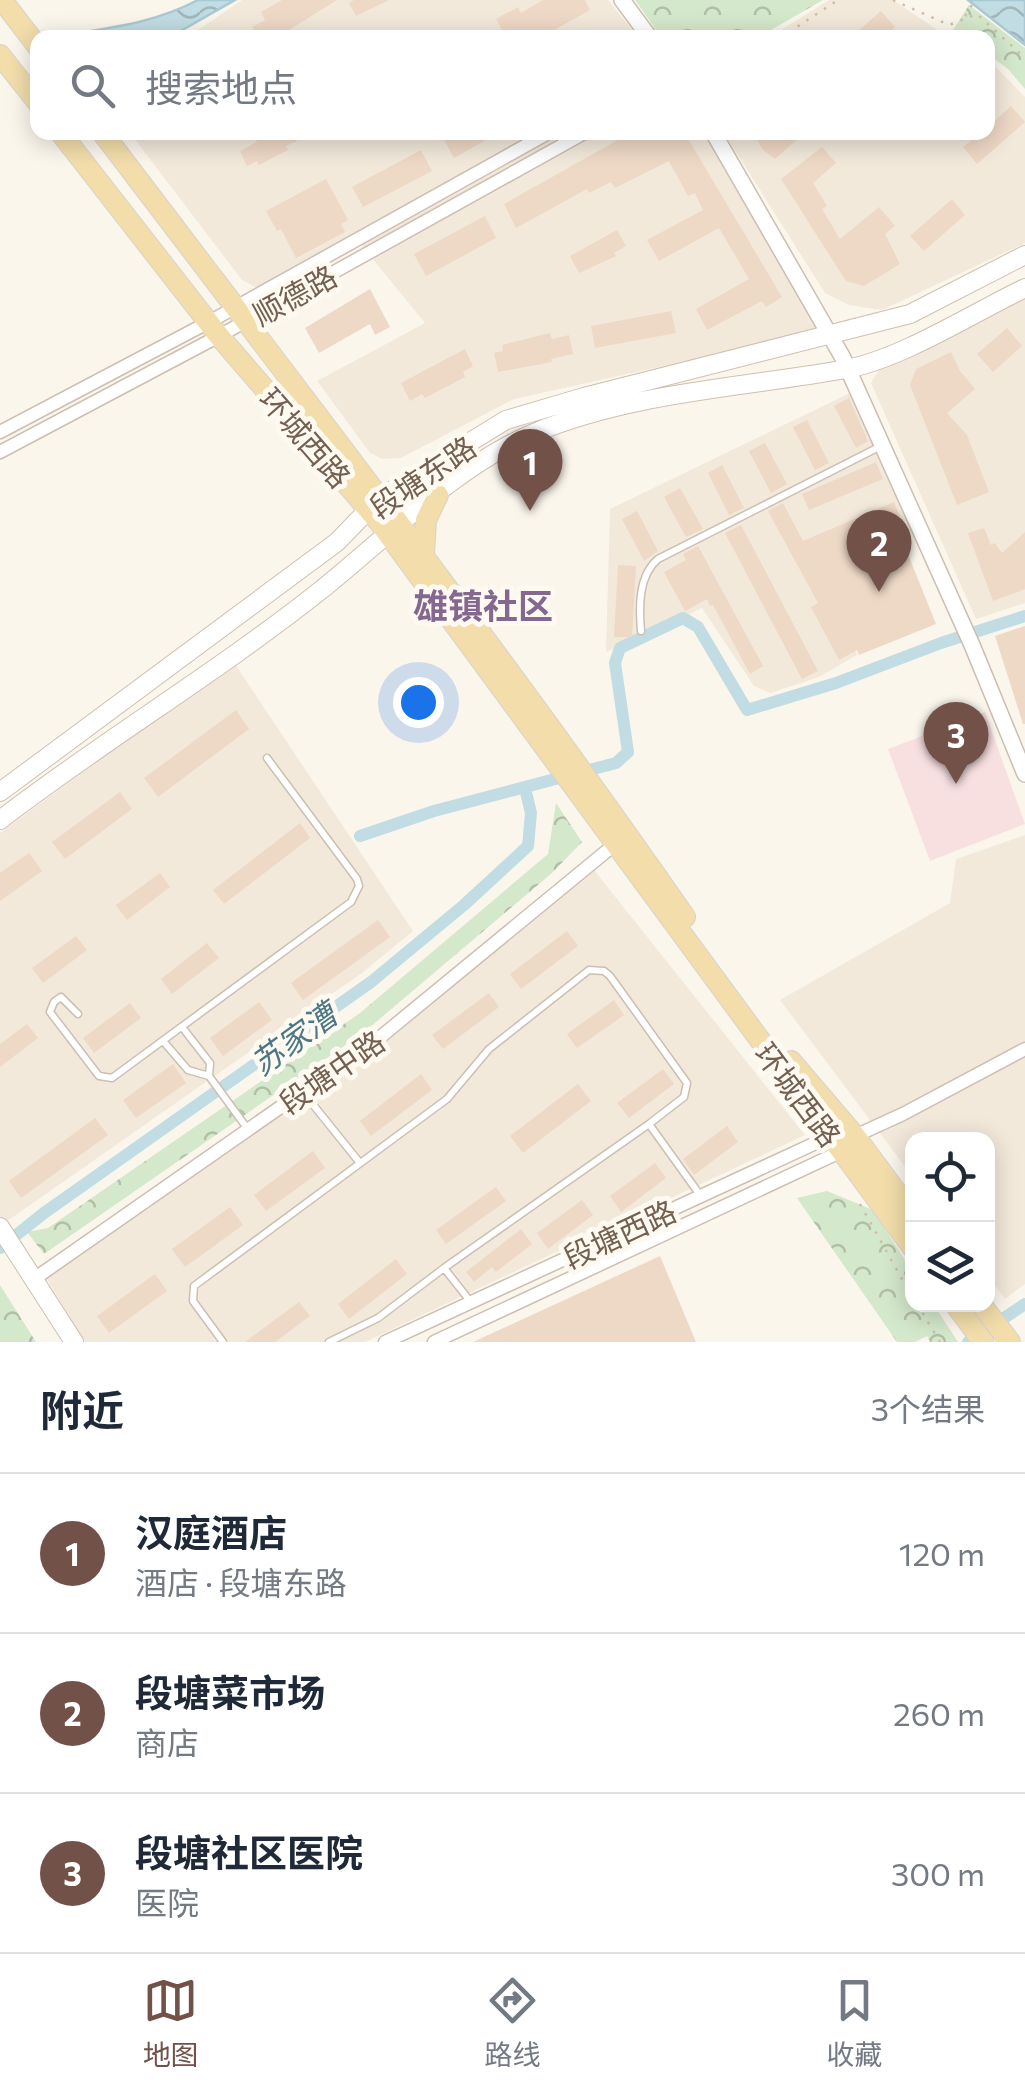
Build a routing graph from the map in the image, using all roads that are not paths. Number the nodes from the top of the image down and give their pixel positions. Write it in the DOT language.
graph roads {
  1 [pos="622,0"];
  2 [pos="5,4"];
  3 [pos="644,30"];
  4 [pos="30,37"];
  5 [pos="0,54"];
  6 [pos="30,94"];
  7 [pos="66,140"];
  8 [pos="108,140"];
  9 [pos="536,140"];
  10 [pos="571,140"];
  11 [pos="717,140"];
  12 [pos="1025,255"];
  13 [pos="1025,288"];
  14 [pos="240,314"];
  15 [pos="214,329"];
  16 [pos="829,333"];
  17 [pos="848,368"];
  18 [pos="0,432"];
  19 [pos="883,446"];
  20 [pos="0,452"];
  21 [pos="438,495"];
  22 [pos="375,504"];
  23 [pos="394,528"];
  24 [pos="424,554"];
  25 [pos="641,631"];
  26 [pos="553,746"];
  27 [pos="267,758"];
  28 [pos="1025,774"];
  29 [pos="0,792"];
  30 [pos="587,792"];
  31 [pos="0,820"];
  32 [pos="614,845"];
  33 [pos="78,1014"];
  34 [pos="182,1026"];
  35 [pos="162,1040"];
  36 [pos="1025,1049"];
  37 [pos="209,1076"];
  38 [pos="302,1091"];
  39 [pos="649,1124"];
  40 [pos="248,1128"];
  41 [pos="842,1141"];
  42 [pos="360,1163"];
  43 [pos="700,1195"];
  44 [pos="905,1206"];
  45 [pos="0,1227"];
  46 [pos="905,1236"];
  47 [pos="444,1268"];
  48 [pos="34,1278"];
  49 [pos="470,1302"];
  50 [pos="968,1312"];
  51 [pos="971,1312"];
  52 [pos="74,1342"];
  53 [pos="223,1342"];
  54 [pos="329,1342"];
  55 [pos="385,1342"];
  56 [pos="434,1342"];
  57 [pos="982,1342"];
  58 [pos="1010,1342"];
  1 -- 3 [label="street"];
  2 -- 4 [label="main road"];
  5 -- 6 [label="main road"];
  7 -- 15 [label="main road, 环城西路"];
  8 -- 14 [label="main road, 环城西路"];
  9 -- 14 [label="street, 顺德路"];
  10 -- 14 [label="street, 顺德路"];
  11 -- 16 [label="street"];
  12 -- 16 [label="main road, 段塘东路"];
  13 -- 17 [label="main road, 段塘东路"];
  14 -- 15 [label="street, 顺德路"];
  14 -- 22 [label="main road, 环城西路"];
  15 -- 18 [label="street, 顺德路"];
  15 -- 20 [label="street, 顺德路"];
  15 -- 22 [label="main road, 环城西路"];
  16 -- 17 [label="street"];
  16 -- 22 [label="main road, 段塘东路"];
  17 -- 19 [label="street"];
  17 -- 21 [label="main road, 段塘东路"];
  19 -- 25 [label="lane"];
  19 -- 28 [label="street"];
  21 -- 23 [label="main road, 段塘东路"];
  21 -- 24 [label="main road"];
  22 -- 23 [label="main road, 环城西路"];
  22 -- 29 [label="main road, 段塘东路"];
  23 -- 24 [label="main road, 环城西路"];
  23 -- 26 [label="main road, 环城西路"];
  23 -- 31 [label="main road, 段塘东路"];
  24 -- 26 [label="main road, 环城西路"];
  26 -- 30 [label="main road"];
  27 -- 34 [label="lane"];
  30 -- 32 [label="main road, 环城西路"];
  30 -- 41 [label="main road, 环城西路"];
  32 -- 38 [label="street, 段塘中路"];
  32 -- 41 [label="main road, 环城西路"];
  33 -- 35 [label="lane"];
  34 -- 35 [label="lane"];
  34 -- 37 [label="lane"];
  35 -- 37 [label="lane"];
  36 -- 41 [label="street"];
  37 -- 40 [label="lane"];
  38 -- 40 [label="street, 段塘中路"];
  38 -- 42 [label="lane"];
  39 -- 42 [label="lane"];
  39 -- 43 [label="lane"];
  39 -- 47 [label="lane"];
  40 -- 48 [label="street, 段塘中路"];
  41 -- 43 [label="street, 段塘西路"];
  41 -- 44 [label="main road, 环城西路"];
  41 -- 46 [label="main road, 环城西路"];
  41 -- 56 [label="street"];
  42 -- 53 [label="lane"];
  43 -- 49 [label="street, 段塘西路"];
  45 -- 48 [label="main road"];
  47 -- 49 [label="lane"];
  47 -- 54 [label="lane"];
  48 -- 52 [label="main road"];
  49 -- 55 [label="street, 段塘西路"];
  50 -- 57 [label="main road"];
  51 -- 58 [label="main road"];
}
